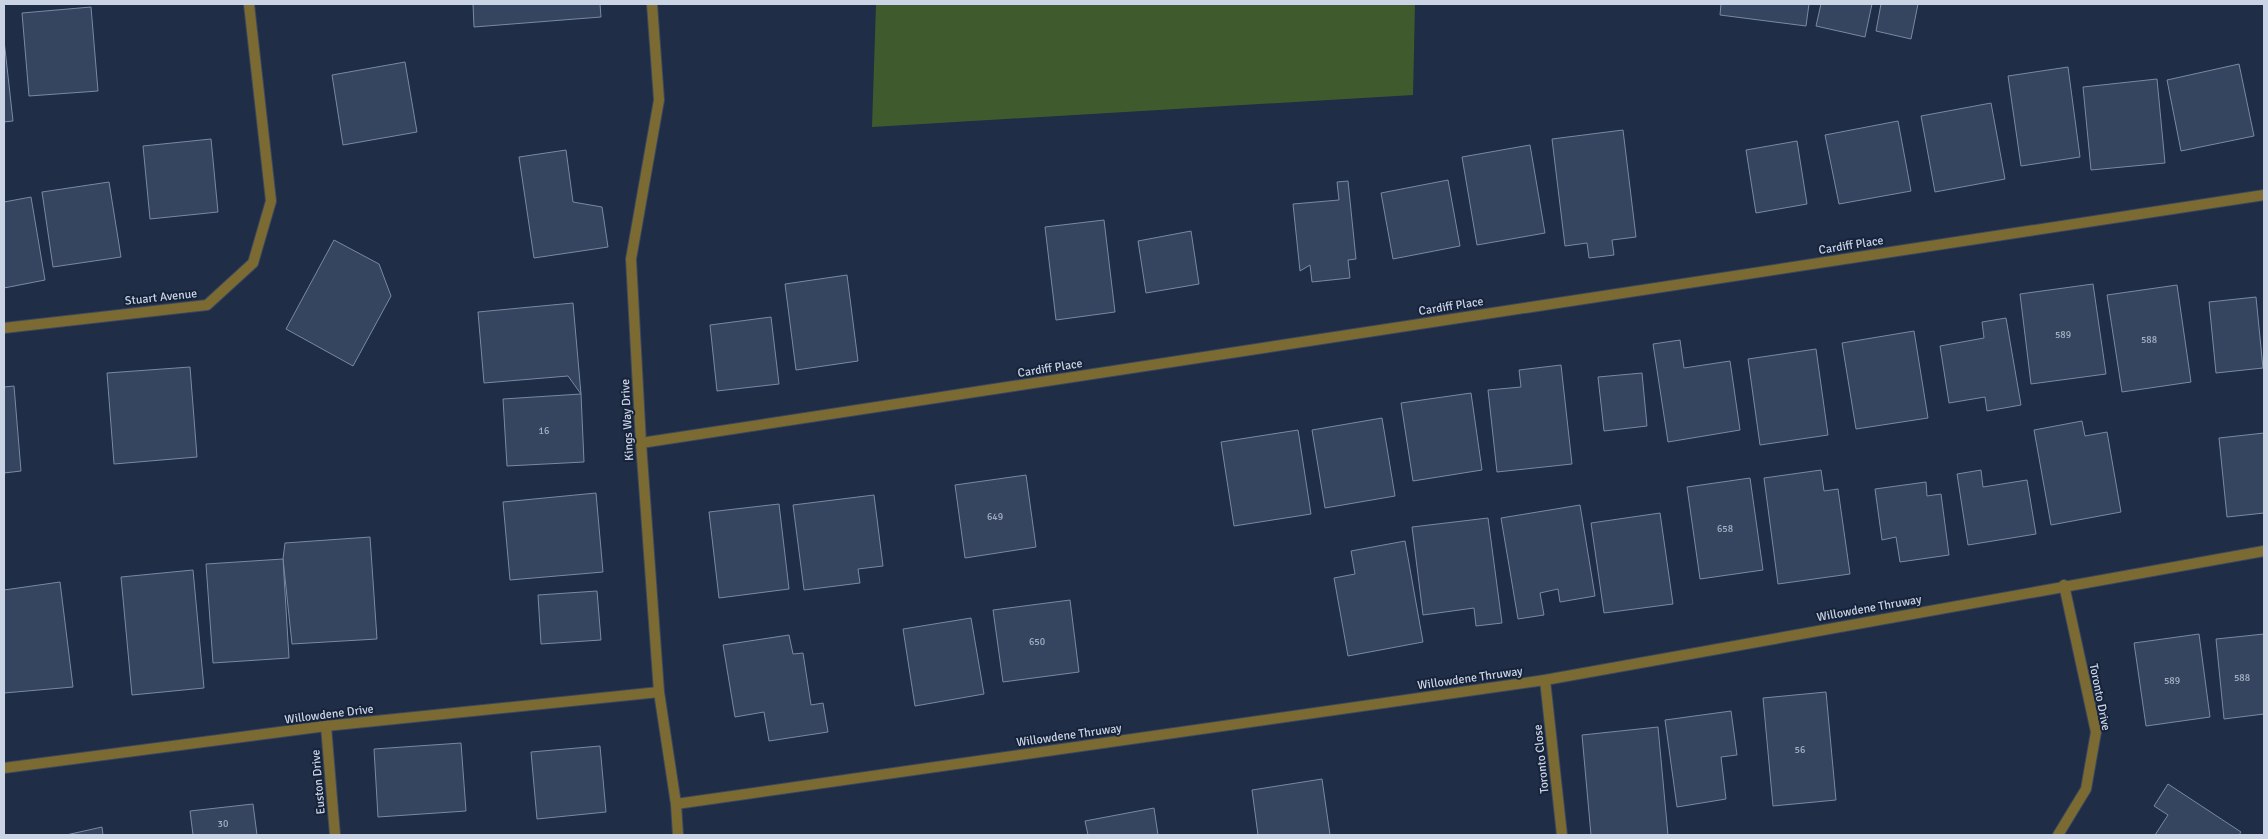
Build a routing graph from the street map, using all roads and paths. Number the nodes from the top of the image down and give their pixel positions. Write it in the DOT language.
graph roads {
  1 [pos="249,4"];
  2 [pos="652,4"];
  3 [pos="2264,195"];
  4 [pos="4,328"];
  5 [pos="641,443"];
  6 [pos="2264,551"];
  7 [pos="2064,585"];
  8 [pos="1545,680"];
  9 [pos="659,692"];
  10 [pos="326,726"];
  11 [pos="4,768"];
  12 [pos="676,804"];
  13 [pos="335,835"];
  14 [pos="678,835"];
  15 [pos="1562,835"];
  16 [pos="2058,835"];
  1 -- 4 [label="street, Stuart Avenue"];
  2 -- 5 [label="street, Kings Way Drive"];
  3 -- 5 [label="street, Cardiff Place"];
  5 -- 9 [label="street, Kings Way Drive"];
  6 -- 7 [label="street, Willowdene Thruway"];
  7 -- 8 [label="street, Willowdene Thruway"];
  7 -- 16 [label="street, Toronto Drive"];
  8 -- 12 [label="street, Willowdene Thruway"];
  8 -- 15 [label="street, Toronto Close"];
  9 -- 10 [label="street, Willowdene Drive"];
  9 -- 12 [label="street, Kings Way Drive"];
  10 -- 11 [label="street, Willowdene Drive"];
  10 -- 13 [label="street, Euston Drive"];
  12 -- 14 [label="street, Kings Way Drive"];
}
